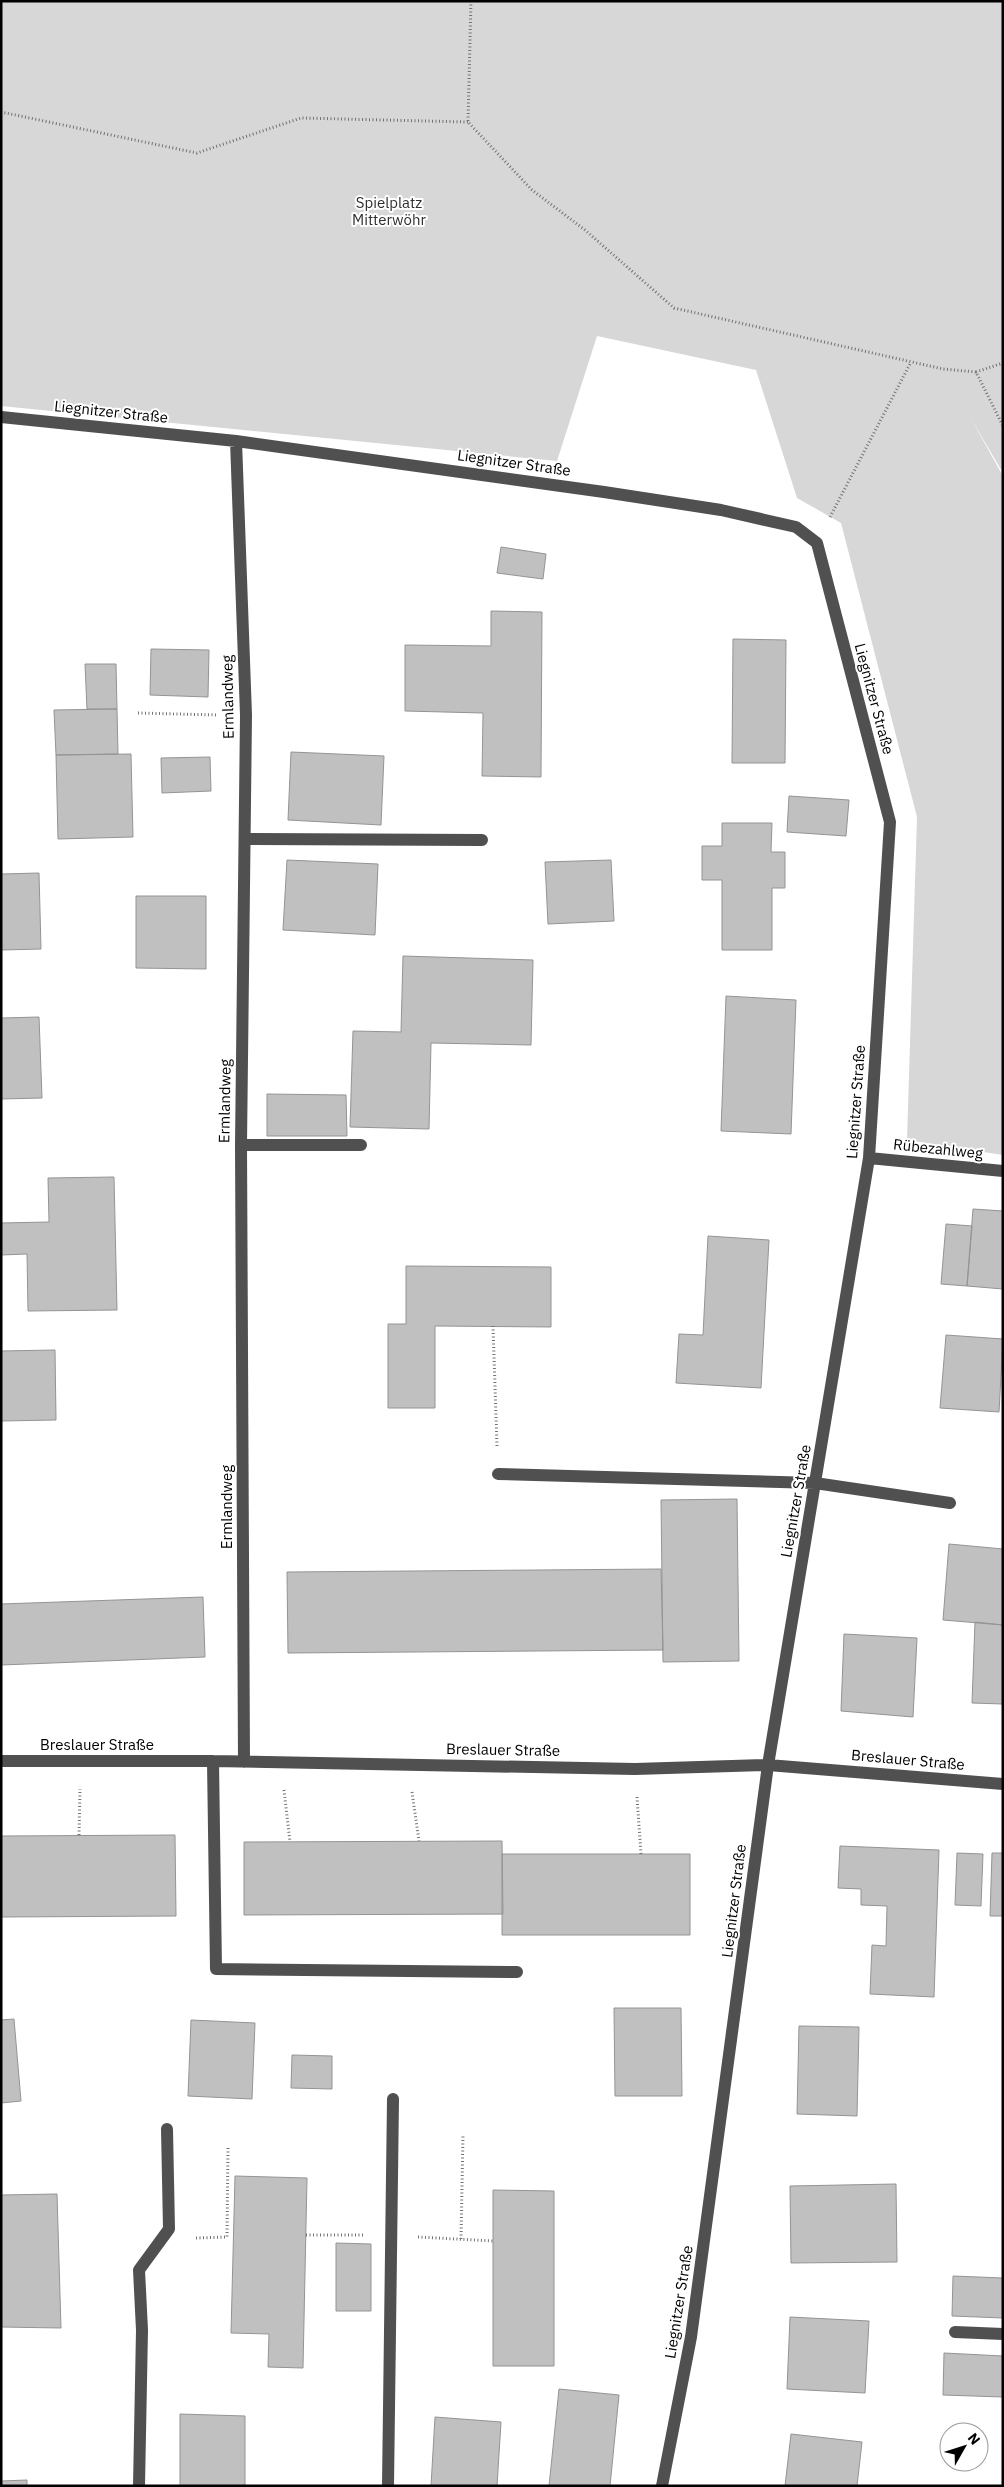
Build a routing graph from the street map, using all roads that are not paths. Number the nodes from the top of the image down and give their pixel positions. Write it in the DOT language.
graph roads {
  1 [pos="1,417"];
  2 [pos="236,441"];
  3 [pos="245,839"];
  4 [pos="482,840"];
  5 [pos="241,1145"];
  6 [pos="361,1145"];
  7 [pos="869,1158"];
  8 [pos="1003,1171"];
  9 [pos="498,1474"];
  10 [pos="815,1483"];
  11 [pos="950,1503"];
  12 [pos="1,1761"];
  13 [pos="213,1761"];
  14 [pos="244,1762"];
  15 [pos="768,1765"];
  16 [pos="1003,1784"];
  17 [pos="517,1972"];
  18 [pos="393,2099"];
  19 [pos="167,2128"];
  20 [pos="955,2332"];
  21 [pos="1003,2334"];
  22 [pos="139,2486"];
  23 [pos="388,2486"];
  24 [pos="662,2486"];
  1 -- 2 [label="street, Liegnitzer Straße"];
  2 -- 3 [label="street, Ermlandweg"];
  2 -- 7 [label="street, Liegnitzer Straße"];
  3 -- 4 [label="street"];
  3 -- 5 [label="street, Ermlandweg"];
  5 -- 6 [label="street"];
  5 -- 14 [label="street, Ermlandweg"];
  7 -- 8 [label="street, Rübezahlweg"];
  7 -- 10 [label="street, Liegnitzer Straße"];
  9 -- 10 [label="street"];
  10 -- 11 [label="street"];
  10 -- 15 [label="street, Liegnitzer Straße"];
  12 -- 13 [label="street, Breslauer Straße"];
  13 -- 14 [label="street, Breslauer Straße"];
  13 -- 17 [label="street"];
  14 -- 15 [label="street, Breslauer Straße"];
  15 -- 16 [label="street, Breslauer Straße"];
  15 -- 24 [label="street, Liegnitzer Straße"];
  18 -- 23 [label="street"];
  19 -- 22 [label="street"];
  20 -- 21 [label="street"];
}
